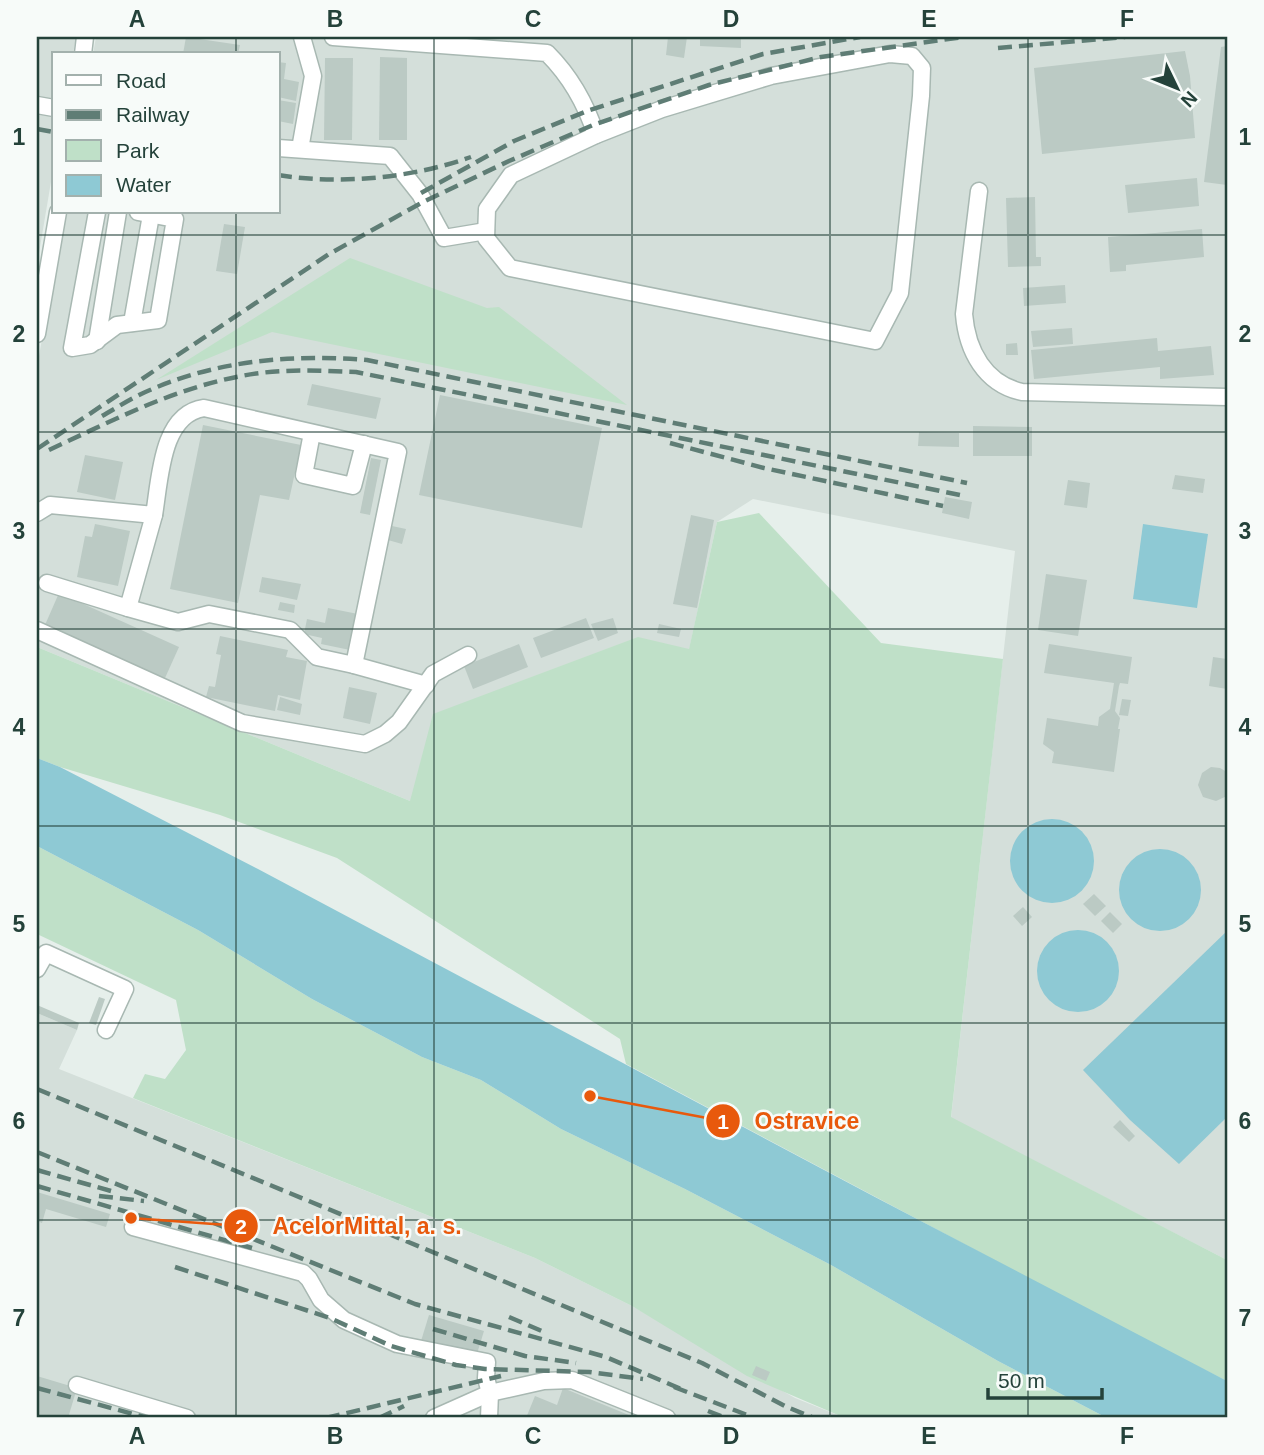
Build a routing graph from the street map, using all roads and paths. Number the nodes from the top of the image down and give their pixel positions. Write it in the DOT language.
graph roads {
  1 [pos="302,37"];
  2 [pos="333,37"];
  3 [pos="596,135"];
  4 [pos="280,148"];
  5 [pos="300,149"];
  6 [pos="979,191"];
  7 [pos="58,214"];
  8 [pos="97,214"];
  9 [pos="118,214"];
  10 [pos="144,214"];
  11 [pos="149,214"];
  12 [pos="486,231"];
  13 [pos="132,323"];
  14 [pos="37,334"];
  15 [pos="97,341"];
  16 [pos="1227,397"];
  17 [pos="312,433"];
  18 [pos="364,444"];
  19 [pos="37,513"];
  20 [pos="154,515"];
  21 [pos="47,583"];
  22 [pos="128,608"];
  23 [pos="37,630"];
  24 [pos="468,655"];
  25 [pos="354,665"];
  26 [pos="426,685"];
  27 [pos="37,969"];
  28 [pos="106,1030"];
  29 [pos="133,1227"];
  30 [pos="77,1385"];
  31 [pos="490,1393"];
  32 [pos="187,1418"];
  33 [pos="434,1418"];
  34 [pos="489,1418"];
  35 [pos="667,1418"];
  1 -- 5 [label="street"];
  2 -- 3 [label="street"];
  3 -- 12 [label="street"];
  3 -- 12 [label="street"];
  4 -- 5 [label="street"];
  5 -- 12 [label="street"];
  6 -- 16 [label="street"];
  7 -- 14 [label="street"];
  8 -- 15 [label="street"];
  9 -- 15 [label="street"];
  10 -- 13 [label="street"];
  11 -- 13 [label="street"];
  13 -- 15 [label="street"];
  17 -- 18 [label="street"];
  17 -- 18 [label="street"];
  17 -- 20 [label="street"];
  18 -- 25 [label="street"];
  19 -- 20 [label="street"];
  20 -- 22 [label="street"];
  21 -- 22 [label="street"];
  22 -- 25 [label="street"];
  23 -- 26 [label="street"];
  24 -- 26 [label="street"];
  25 -- 26 [label="street"];
  27 -- 28 [label="street"];
  29 -- 31 [label="street"];
  30 -- 32 [label="street"];
  31 -- 33 [label="street"];
  31 -- 34 [label="street"];
  31 -- 35 [label="street"];
}
